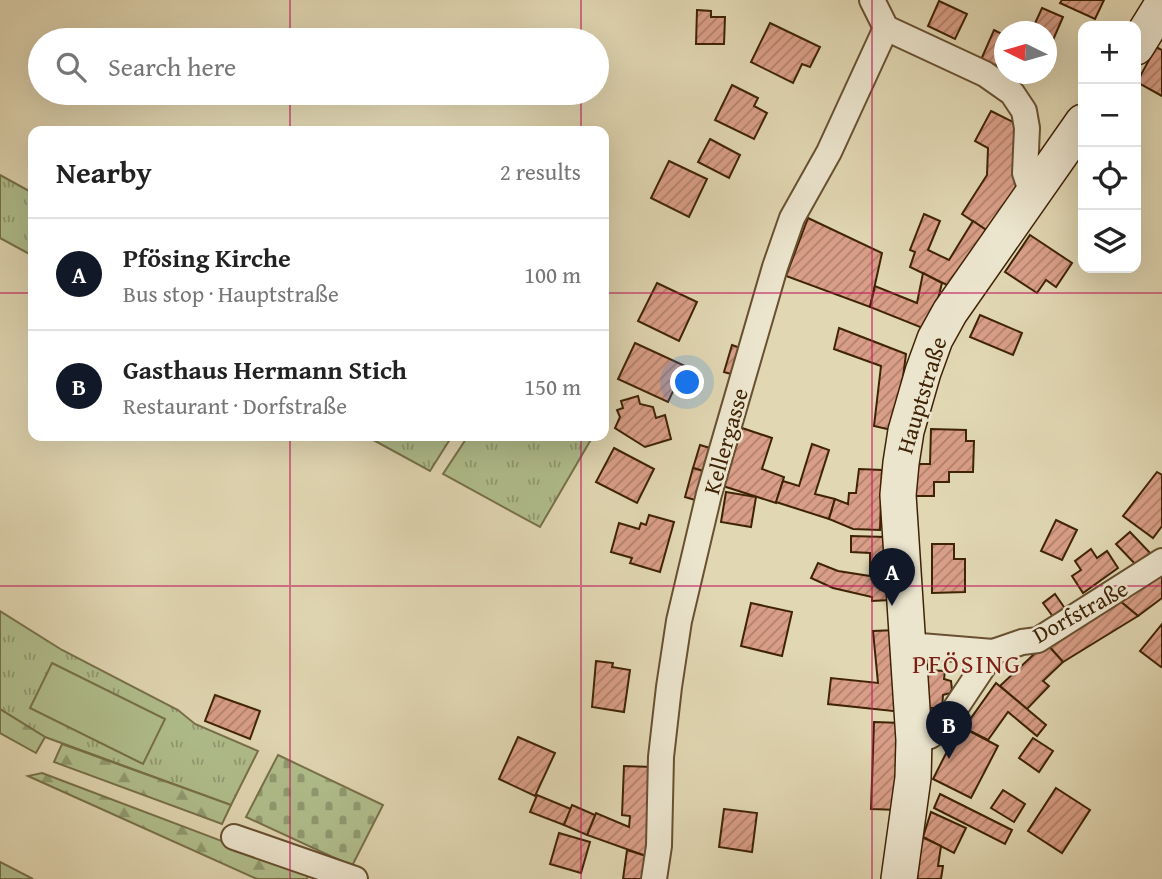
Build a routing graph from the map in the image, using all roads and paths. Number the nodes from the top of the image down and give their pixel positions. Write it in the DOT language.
graph roads {
  1 [pos="872,0"];
  2 [pos="1162,5"];
  3 [pos="886,28"];
  4 [pos="1141,39"];
  5 [pos="1078,129"];
  6 [pos="1037,189"];
  7 [pos="1162,561"];
  8 [pos="908,645"];
  9 [pos="993,652"];
  10 [pos="914,740"];
  11 [pos="234,837"];
  12 [pos="355,879"];
  13 [pos="654,879"];
  14 [pos="900,879"];
  1 -- 3 [label="street"];
  2 -- 4 [label="street"];
  3 -- 6 [label="street"];
  3 -- 13 [label="street, Kellergasse"];
  5 -- 6 [label="street, Hauptstraße"];
  6 -- 8 [label="street, Hauptstraße"];
  7 -- 9 [label="street, Dorfstraße"];
  8 -- 9 [label="street, Dorfstraße"];
  8 -- 10 [label="street, Hauptstraße"];
  9 -- 10 [label="street"];
  10 -- 14 [label="street, Hauptstraße"];
  11 -- 12 [label="street"];
}
